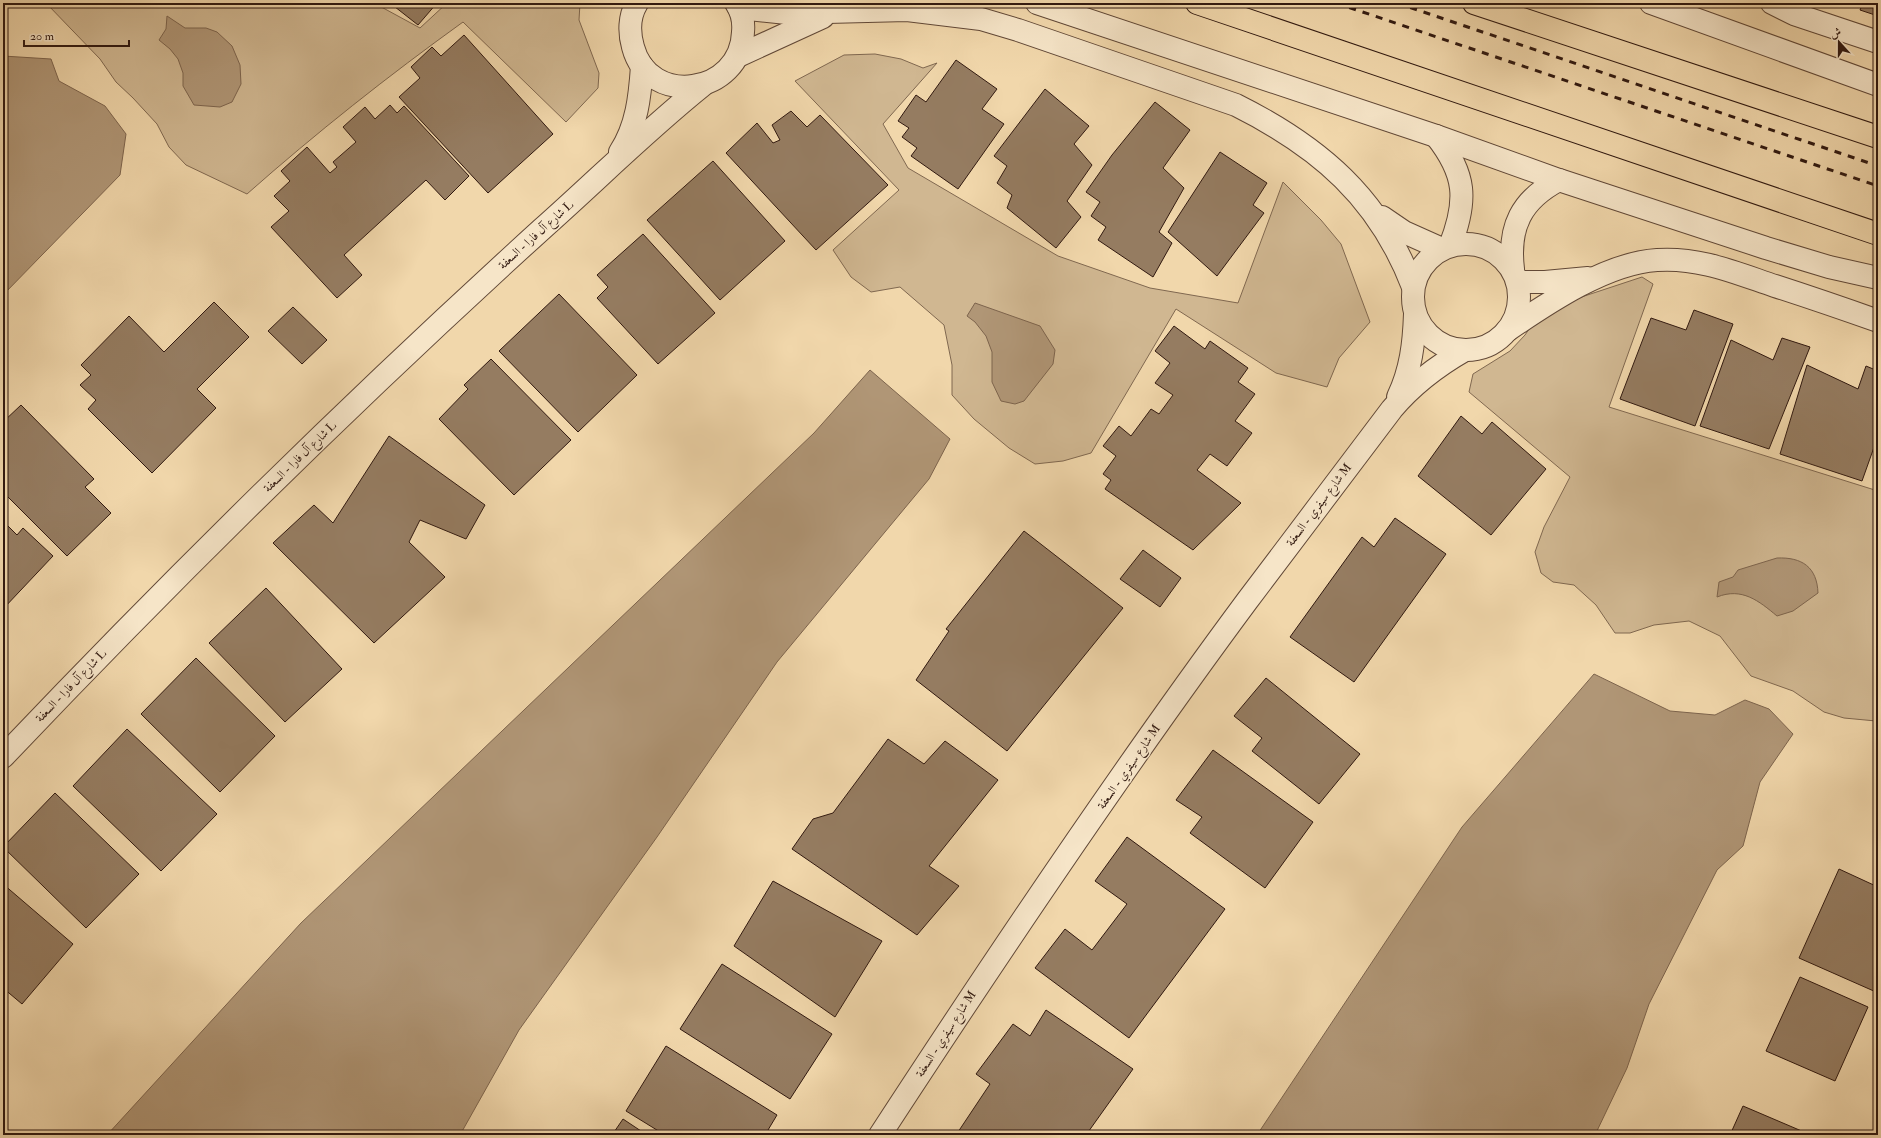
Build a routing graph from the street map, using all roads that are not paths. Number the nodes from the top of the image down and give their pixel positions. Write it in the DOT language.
graph roads {
  1 [pos="1037,3"];
  2 [pos="1197,3"];
  3 [pos="1474,3"];
  4 [pos="1651,3"];
  5 [pos="1772,3"];
  6 [pos="738,5"];
  7 [pos="630,9"];
  8 [pos="835,12"];
  9 [pos="1878,42"];
  10 [pos="738,56"];
  11 [pos="642,66"];
  12 [pos="1878,85"];
  13 [pos="702,86"];
  14 [pos="1436,136"];
  15 [pos="1878,137"];
  16 [pos="608,170"];
  17 [pos="1558,180"];
  18 [pos="1370,208"];
  19 [pos="1878,234"];
  20 [pos="1446,247"];
  21 [pos="1515,275"];
  22 [pos="1601,276"];
  23 [pos="1878,278"];
  24 [pos="1413,287"];
  25 [pos="1415,314"];
  26 [pos="1878,321"];
  27 [pos="1508,330"];
  28 [pos="1465,350"];
  29 [pos="1392,409"];
  30 [pos="3,757"];
  31 [pos="880,1135"];
  1 -- 14 [label="street"];
  2 -- 19 [label="main road"];
  3 -- 15 [label="main road"];
  4 -- 12 [label="street"];
  5 -- 9 [label="street"];
  6 -- 8 [label="street"];
  6 -- 10 [label="street"];
  7 -- 11 [label="street"];
  8 -- 10 [label="street"];
  8 -- 18 [label="street"];
  10 -- 13 [label="street, شارع آل فارا - السعفة L"];
  11 -- 13 [label="street"];
  11 -- 16 [label="street, شارع آل فارا - السعفة L"];
  13 -- 16 [label="street, شارع آل فارا - السعفة L"];
  14 -- 17 [label="street"];
  14 -- 20 [label="street"];
  16 -- 30 [label="street, شارع آل فارا - السعفة L"];
  17 -- 21 [label="street"];
  17 -- 23 [label="street"];
  18 -- 20 [label="street"];
  18 -- 24 [label="street"];
  20 -- 21 [label="street"];
  20 -- 24 [label="street"];
  21 -- 22 [label="street"];
  21 -- 27 [label="street"];
  22 -- 26 [label="street"];
  22 -- 27 [label="street"];
  24 -- 25 [label="street"];
  25 -- 28 [label="street"];
  25 -- 29 [label="street, شارع سيفري - السعفة M"];
  27 -- 28 [label="street"];
  28 -- 29 [label="street, شارع سيفري - السعفة M"];
  29 -- 31 [label="street, شارع سيفري - السعفة M"];
}
